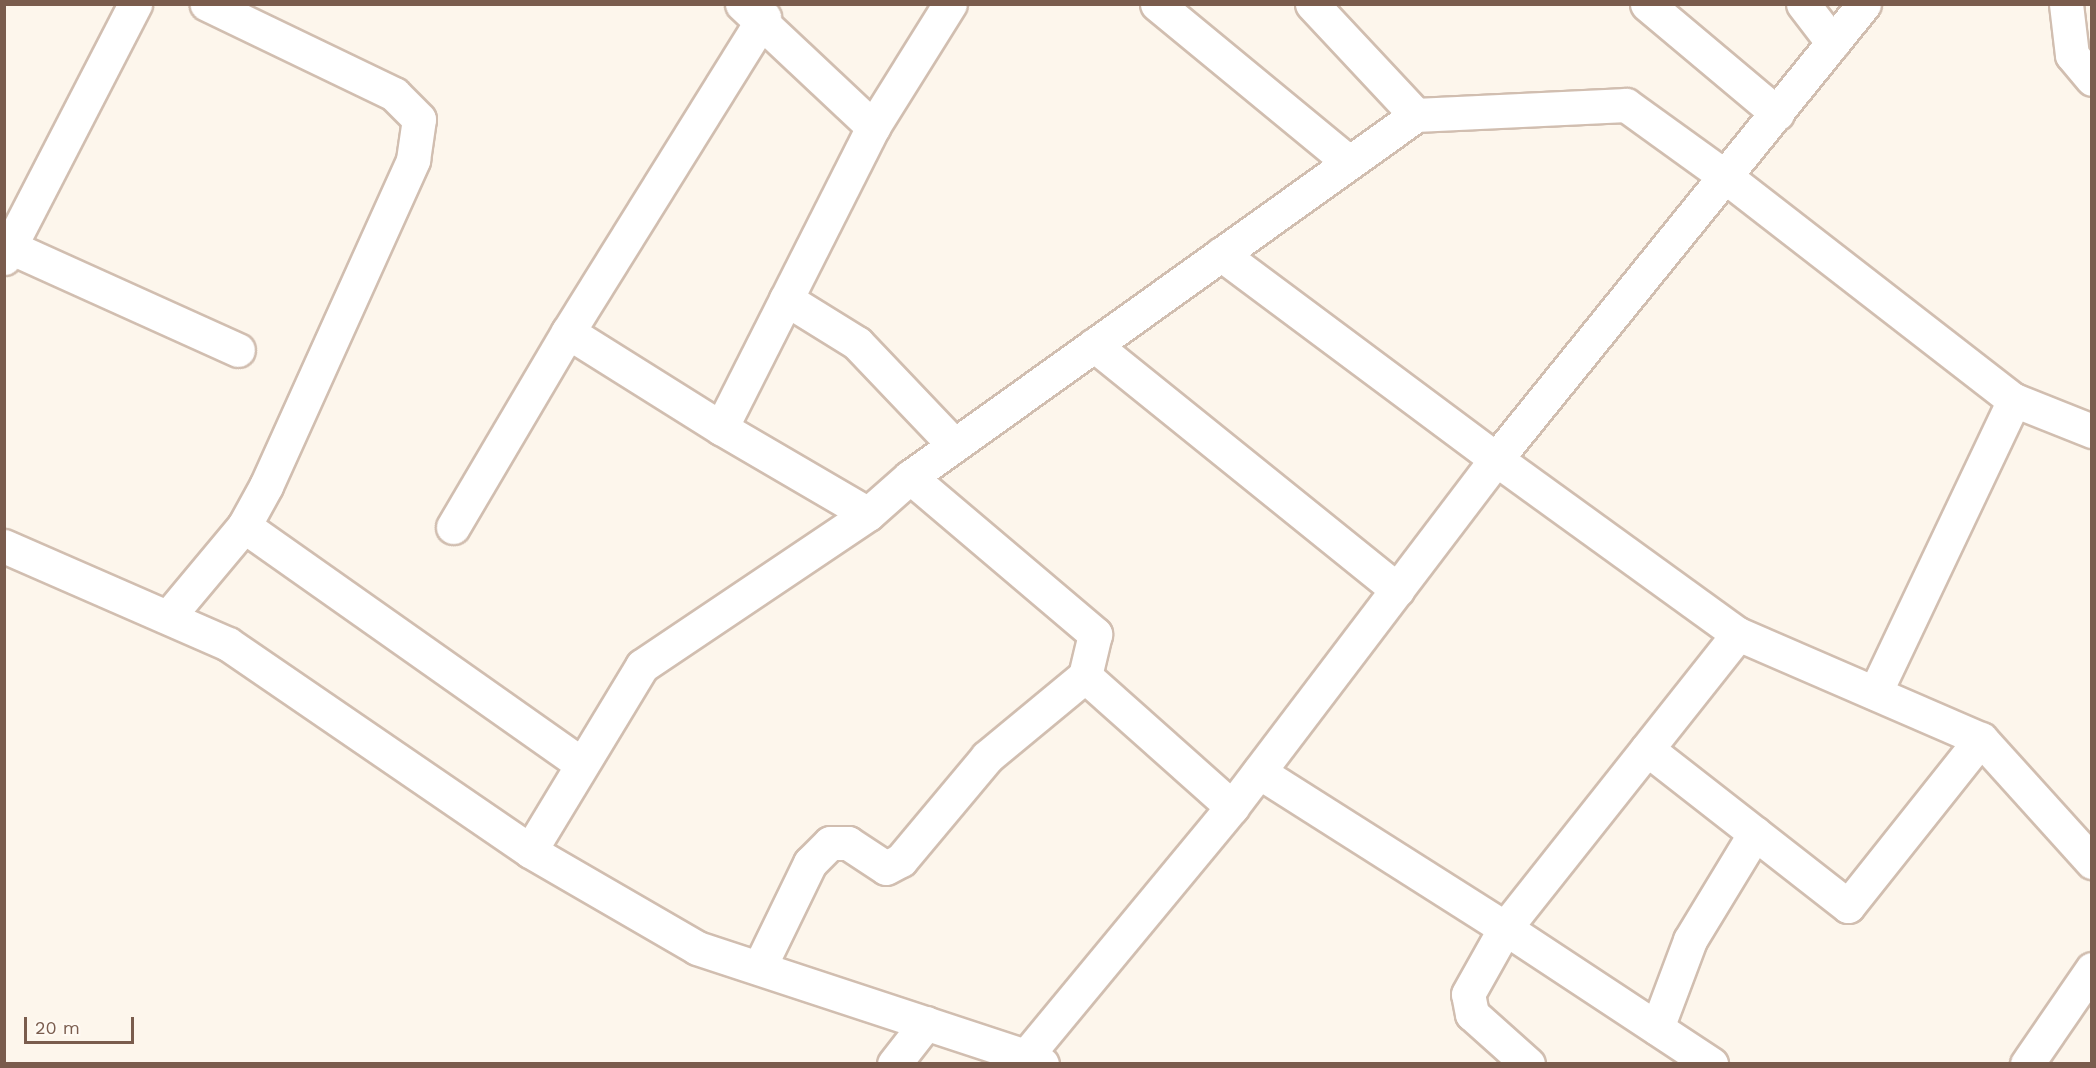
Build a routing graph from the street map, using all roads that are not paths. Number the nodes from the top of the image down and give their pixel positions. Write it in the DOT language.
graph roads {
  1 [pos="135,4"];
  2 [pos="207,4"];
  3 [pos="950,4"];
  4 [pos="1157,4"];
  5 [pos="1312,4"];
  6 [pos="1647,4"];
  7 [pos="1803,4"];
  8 [pos="1864,4"];
  9 [pos="2066,4"];
  10 [pos="756,14"];
  11 [pos="1833,43"];
  12 [pos="2091,79"];
  13 [pos="1777,113"];
  14 [pos="1416,115"];
  15 [pos="873,127"];
  16 [pos="1349,162"];
  17 [pos="1726,177"];
  18 [pos="7,253"];
  19 [pos="1221,254"];
  20 [pos="786,299"];
  21 [pos="568,332"];
  22 [pos="1094,345"];
  23 [pos="238,350"];
  24 [pos="2014,400"];
  25 [pos="721,428"];
  26 [pos="2091,431"];
  27 [pos="954,445"];
  28 [pos="1496,459"];
  29 [pos="910,477"];
  30 [pos="868,514"];
  31 [pos="244,526"];
  32 [pos="453,527"];
  33 [pos="4,546"];
  34 [pos="1398,590"];
  35 [pos="168,617"];
  36 [pos="1738,634"];
  37 [pos="1085,676"];
  38 [pos="1875,693"];
  39 [pos="1981,739"];
  40 [pos="1647,749"];
  41 [pos="582,764"];
  42 [pos="1259,772"];
  43 [pos="1232,807"];
  44 [pos="1755,833"];
  45 [pos="530,851"];
  46 [pos="2091,862"];
  47 [pos="1505,928"];
  48 [pos="759,968"];
  49 [pos="2091,969"];
  50 [pos="926,1023"];
  51 [pos="1657,1028"];
  52 [pos="1034,1060"];
  53 [pos="894,1064"];
  54 [pos="1528,1064"];
  55 [pos="1711,1064"];
  56 [pos="2027,1064"];
  1 -- 18 [label="street"];
  2 -- 31 [label="street"];
  3 -- 15 [label="street"];
  4 -- 16 [label="street"];
  5 -- 14 [label="street"];
  6 -- 13 [label="street"];
  7 -- 11 [label="street"];
  8 -- 11 [label="street"];
  9 -- 12 [label="street"];
  10 -- 15 [label="street"];
  10 -- 21 [label="street"];
  11 -- 13 [label="street"];
  13 -- 17 [label="street"];
  14 -- 16 [label="street"];
  14 -- 17 [label="street"];
  15 -- 20 [label="street"];
  16 -- 19 [label="street"];
  17 -- 24 [label="street"];
  17 -- 28 [label="street"];
  18 -- 23 [label="street"];
  19 -- 22 [label="street"];
  19 -- 28 [label="street"];
  20 -- 25 [label="street"];
  20 -- 27 [label="street"];
  21 -- 25 [label="street"];
  21 -- 32 [label="street"];
  22 -- 27 [label="street"];
  22 -- 34 [label="street"];
  24 -- 26 [label="street"];
  24 -- 38 [label="street"];
  25 -- 30 [label="street"];
  27 -- 29 [label="street"];
  28 -- 34 [label="street"];
  28 -- 36 [label="street"];
  29 -- 30 [label="street"];
  29 -- 37 [label="street"];
  30 -- 41 [label="street"];
  31 -- 35 [label="street"];
  31 -- 41 [label="street"];
  33 -- 35 [label="street"];
  34 -- 42 [label="street"];
  35 -- 45 [label="street"];
  36 -- 38 [label="street"];
  36 -- 40 [label="street"];
  37 -- 43 [label="street"];
  37 -- 48 [label="street"];
  38 -- 39 [label="street"];
  39 -- 44 [label="street"];
  39 -- 46 [label="street"];
  40 -- 44 [label="street"];
  40 -- 47 [label="street"];
  41 -- 45 [label="street"];
  42 -- 43 [label="street"];
  42 -- 47 [label="street"];
  43 -- 52 [label="street"];
  44 -- 51 [label="street"];
  45 -- 48 [label="street"];
  47 -- 51 [label="street"];
  47 -- 54 [label="street"];
  48 -- 50 [label="street"];
  49 -- 56 [label="street"];
  50 -- 52 [label="street"];
  50 -- 53 [label="street"];
  51 -- 55 [label="street"];
}
